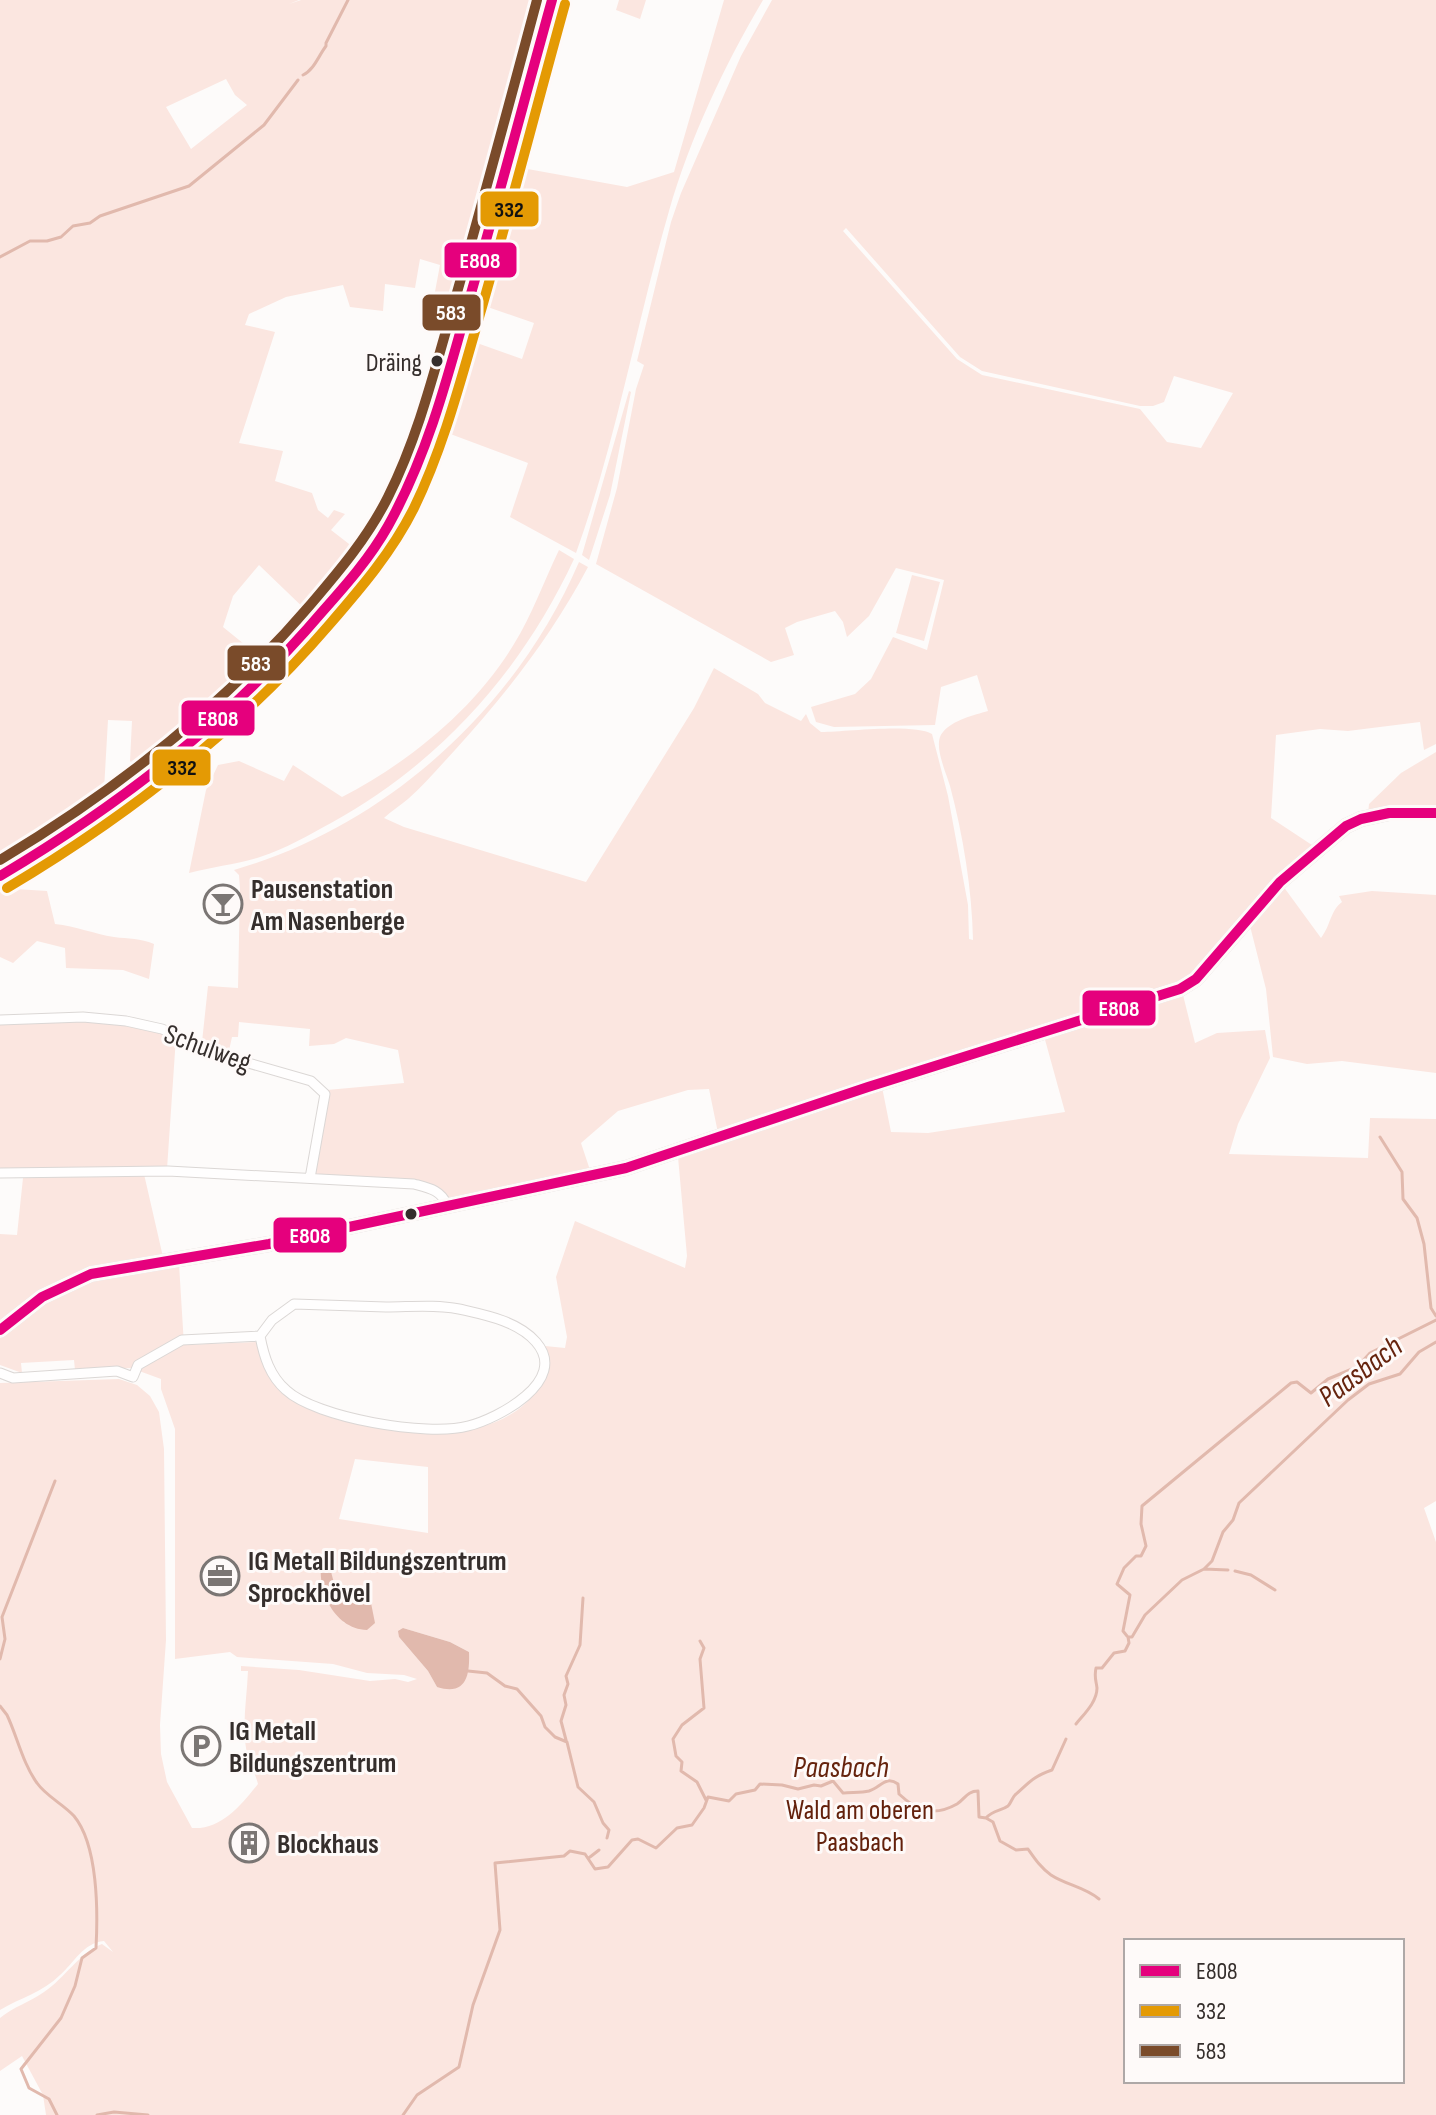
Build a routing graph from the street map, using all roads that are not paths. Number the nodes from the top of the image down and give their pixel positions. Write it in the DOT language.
graph roads {
  1 [pos="552,0"];
  2 [pos="1436,813"];
  3 [pos="1,873"];
  4 [pos="0,1020"];
  5 [pos="0,1173"];
  6 [pos="310,1178"];
  7 [pos="447,1205"];
  8 [pos="0,1330"];
  9 [pos="260,1336"];
  10 [pos="0,1373"];
  1 -- 3 [label="street"];
  2 -- 7 [label="street"];
  4 -- 6 [label="street, Schulweg"];
  5 -- 6 [label="street"];
  6 -- 7 [label="street"];
  7 -- 8 [label="street"];
  9 -- 9 [label="street"];
  9 -- 10 [label="street"];
}
